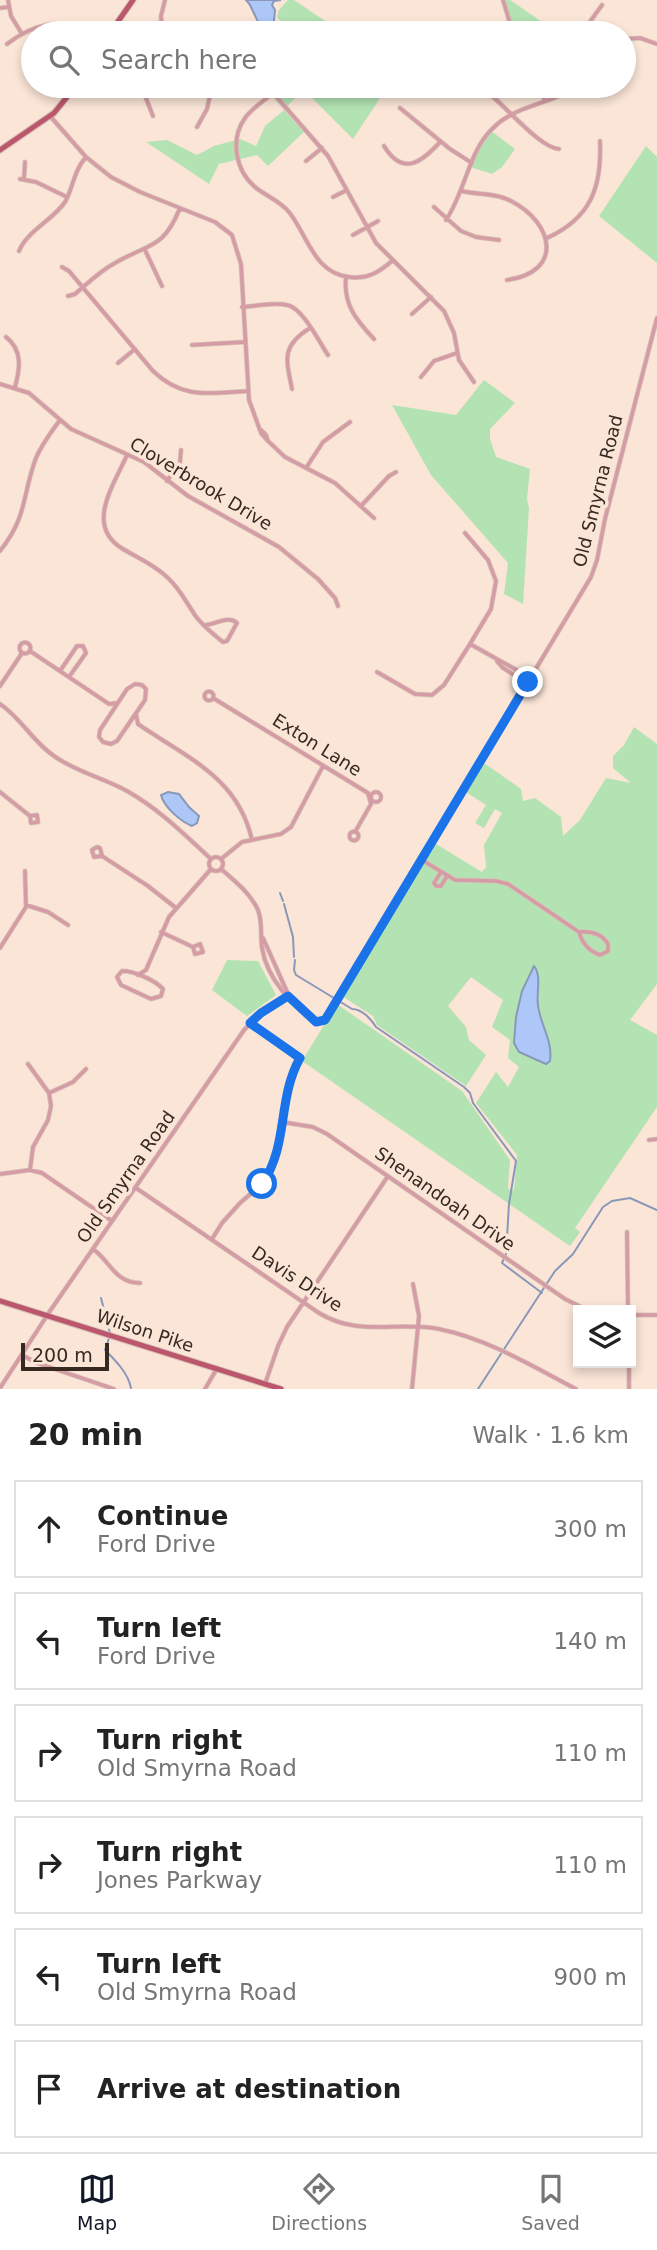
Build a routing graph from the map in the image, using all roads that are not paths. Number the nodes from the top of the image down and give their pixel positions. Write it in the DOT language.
graph roads {
  1 [pos="8,0"];
  2 [pos="132,0"];
  3 [pos="165,0"];
  4 [pos="503,0"];
  5 [pos="602,5"];
  6 [pos="9,7"];
  7 [pos="0,8"];
  8 [pos="118,21"];
  9 [pos="161,21"];
  10 [pos="509,21"];
  11 [pos="590,21"];
  12 [pos="21,32"];
  13 [pos="21,35"];
  14 [pos="636,38"];
  15 [pos="7,44"];
  16 [pos="657,44"];
  17 [pos="68,98"];
  18 [pos="147,98"];
  19 [pos="209,98"];
  20 [pos="267,98"];
  21 [pos="277,98"];
  22 [pos="497,98"];
  23 [pos="544,98"];
  24 [pos="554,98"];
  25 [pos="545,101"];
  26 [pos="400,108"];
  27 [pos="512,114"];
  28 [pos="50,116"];
  29 [pos="153,116"];
  30 [pos="197,127"];
  31 [pos="440,141"];
  32 [pos="600,141"];
  33 [pos="384,146"];
  34 [pos="322,148"];
  35 [pos="559,149"];
  36 [pos="0,150"];
  37 [pos="86,157"];
  38 [pos="306,161"];
  39 [pos="24,162"];
  40 [pos="472,163"];
  41 [pos="347,190"];
  42 [pos="463,191"];
  43 [pos="67,197"];
  44 [pos="333,197"];
  45 [pos="434,207"];
  46 [pos="180,208"];
  47 [pos="446,220"];
  48 [pos="378,221"];
  49 [pos="366,228"];
  50 [pos="353,235"];
  51 [pos="547,238"];
  52 [pos="499,240"];
  53 [pos="145,249"];
  54 [pos="19,251"];
  55 [pos="392,261"];
  56 [pos="62,267"];
  57 [pos="345,277"];
  58 [pos="508,280"];
  59 [pos="162,286"];
  60 [pos="83,287"];
  61 [pos="68,296"];
  62 [pos="431,297"];
  63 [pos="243,307"];
  64 [pos="412,314"];
  65 [pos="657,318"];
  66 [pos="310,328"];
  67 [pos="6,337"];
  68 [pos="374,339"];
  69 [pos="244,342"];
  70 [pos="192,345"];
  71 [pos="135,349"];
  72 [pos="457,353"];
  73 [pos="328,355"];
  74 [pos="118,363"];
  75 [pos="421,377"];
  76 [pos="474,382"];
  77 [pos="0,384"];
  78 [pos="15,387"];
  79 [pos="292,389"];
  80 [pos="248,391"];
  81 [pos="60,419"];
  82 [pos="350,422"];
  83 [pos="181,450"];
  84 [pos="127,454"];
  85 [pos="306,468"];
  86 [pos="396,472"];
  87 [pos="167,481"];
  88 [pos="361,506"];
  89 [pos="374,517"];
  90 [pos="465,533"];
  91 [pos="0,551"];
  92 [pos="338,606"];
  93 [pos="206,625"];
  94 [pos="470,644"];
  95 [pos="30,651"];
  96 [pos="22,653"];
  97 [pos="495,659"];
  98 [pos="60,671"];
  99 [pos="377,672"];
  100 [pos="69,677"];
  101 [pos="531,678"];
  102 [pos="528,683"];
  103 [pos="0,686"];
  104 [pos="213,698"];
  105 [pos="117,703"];
  106 [pos="0,704"];
  107 [pos="109,704"];
  108 [pos="111,713"];
  109 [pos="136,714"];
  110 [pos="138,724"];
  111 [pos="128,725"];
  112 [pos="323,766"];
  113 [pos="0,792"];
  114 [pos="30,816"];
  115 [pos="355,832"];
  116 [pos="253,840"];
  117 [pos="102,856"];
  118 [pos="211,859"];
  119 [pos="221,859"];
  120 [pos="422,860"];
  121 [pos="211,869"];
  122 [pos="221,869"];
  123 [pos="25,871"];
  124 [pos="440,872"];
  125 [pos="447,876"];
  126 [pos="26,905"];
  127 [pos="176,908"];
  128 [pos="68,925"];
  129 [pos="161,932"];
  130 [pos="579,932"];
  131 [pos="0,947"];
  132 [pos="193,947"];
  133 [pos="146,970"];
  134 [pos="138,975"];
  135 [pos="148,979"];
  136 [pos="288,996"];
  137 [pos="250,1023"];
  138 [pos="28,1064"];
  139 [pos="86,1069"];
  140 [pos="49,1093"];
  141 [pos="282,1122"];
  142 [pos="657,1139"];
  143 [pos="649,1140"];
  144 [pos="30,1170"];
  145 [pos="0,1174"];
  146 [pos="387,1176"];
  147 [pos="136,1188"];
  148 [pos="112,1221"];
  149 [pos="628,1232"];
  150 [pos="212,1239"];
  151 [pos="93,1248"];
  152 [pos="139,1283"];
  153 [pos="413,1284"];
  154 [pos="0,1301"];
  155 [pos="303,1302"];
  156 [pos="578,1305"];
  157 [pos="628,1305"];
  158 [pos="47,1315"];
  159 [pos="636,1315"];
  160 [pos="657,1315"];
  161 [pos="418,1327"];
  162 [pos="22,1355"];
  163 [pos="217,1368"];
  164 [pos="629,1368"];
  165 [pos="265,1384"];
  166 [pos="0,1388"];
  167 [pos="114,1389"];
  168 [pos="205,1389"];
  169 [pos="281,1389"];
  170 [pos="412,1389"];
  171 [pos="576,1389"];
  172 [pos="629,1389"];
  1 -- 6 [label="street"];
  2 -- 8 [label="main road"];
  3 -- 9 [label="street"];
  4 -- 10 [label="street"];
  5 -- 11 [label="street"];
  6 -- 7 [label="street"];
  6 -- 12 [label="street"];
  13 -- 15 [label="street"];
  14 -- 16 [label="street"];
  17 -- 28 [label="main road"];
  18 -- 29 [label="street"];
  19 -- 30 [label="street"];
  20 -- 57 [label="street"];
  21 -- 34 [label="street"];
  22 -- 27 [label="street"];
  23 -- 25 [label="street"];
  24 -- 25 [label="street"];
  25 -- 27 [label="street"];
  26 -- 31 [label="street"];
  27 -- 35 [label="street"];
  27 -- 40 [label="street"];
  28 -- 36 [label="main road"];
  28 -- 37 [label="street"];
  31 -- 33 [label="street"];
  31 -- 40 [label="street"];
  32 -- 51 [label="street"];
  34 -- 38 [label="street"];
  34 -- 41 [label="street"];
  37 -- 43 [label="street"];
  37 -- 46 [label="street"];
  39 -- 43 [label="street"];
  40 -- 42 [label="street"];
  41 -- 44 [label="street"];
  41 -- 49 [label="street"];
  42 -- 47 [label="street"];
  42 -- 51 [label="street"];
  43 -- 54 [label="street"];
  45 -- 47 [label="street"];
  46 -- 53 [label="street"];
  46 -- 63 [label="street"];
  47 -- 52 [label="street"];
  48 -- 49 [label="street"];
  49 -- 50 [label="street"];
  49 -- 55 [label="street"];
  51 -- 58 [label="street"];
  53 -- 59 [label="street"];
  53 -- 60 [label="street"];
  55 -- 57 [label="street"];
  55 -- 62 [label="street"];
  56 -- 60 [label="street"];
  57 -- 68 [label="street"];
  60 -- 61 [label="street"];
  60 -- 71 [label="street"];
  62 -- 64 [label="street"];
  62 -- 72 [label="street"];
  63 -- 66 [label="street"];
  63 -- 69 [label="street"];
  65 -- 101 [label="street, Old Smyrna Road"];
  66 -- 73 [label="street"];
  66 -- 79 [label="street"];
  67 -- 78 [label="street"];
  69 -- 70 [label="street"];
  69 -- 80 [label="street"];
  71 -- 74 [label="street"];
  71 -- 80 [label="street"];
  72 -- 75 [label="street"];
  72 -- 76 [label="street"];
  77 -- 78 [label="street, Cloverbrook Drive"];
  78 -- 81 [label="street, Cloverbrook Drive"];
  80 -- 85 [label="street"];
  81 -- 84 [label="street, Cloverbrook Drive"];
  81 -- 91 [label="street"];
  82 -- 85 [label="street"];
  83 -- 87 [label="street"];
  84 -- 87 [label="street, Cloverbrook Drive"];
  84 -- 93 [label="street"];
  85 -- 88 [label="street"];
  86 -- 88 [label="street"];
  87 -- 92 [label="street, Cloverbrook Drive"];
  88 -- 89 [label="street"];
  90 -- 94 [label="street"];
  93 -- 93 [label="street"];
  94 -- 97 [label="street"];
  94 -- 99 [label="street"];
  95 -- 96 [label="street"];
  95 -- 96 [label="street"];
  95 -- 98 [label="street"];
  96 -- 103 [label="street"];
  97 -- 101 [label="street"];
  97 -- 102 [label="street"];
  98 -- 100 [label="street"];
  98 -- 100 [label="street"];
  100 -- 107 [label="street"];
  101 -- 102 [label="street, Old Smyrna Road"];
  102 -- 120 [label="street, Old Smyrna Road"];
  104 -- 112 [label="street, Exton Lane"];
  105 -- 107 [label="street"];
  105 -- 108 [label="street"];
  105 -- 109 [label="street"];
  106 -- 118 [label="street"];
  107 -- 108 [label="street"];
  108 -- 111 [label="street"];
  109 -- 110 [label="street"];
  109 -- 111 [label="street"];
  110 -- 111 [label="street"];
  110 -- 116 [label="street"];
  112 -- 115 [label="street, Exton Lane"];
  112 -- 116 [label="street"];
  113 -- 114 [label="street"];
  116 -- 119 [label="street"];
  117 -- 127 [label="street"];
  118 -- 119 [label="street"];
  118 -- 121 [label="street"];
  119 -- 122 [label="street"];
  120 -- 124 [label="street"];
  120 -- 136 [label="street, Old Smyrna Road"];
  121 -- 122 [label="street"];
  121 -- 127 [label="street"];
  122 -- 136 [label="street"];
  123 -- 126 [label="street"];
  124 -- 125 [label="street"];
  124 -- 125 [label="street"];
  125 -- 130 [label="street"];
  126 -- 128 [label="street"];
  126 -- 131 [label="street"];
  127 -- 129 [label="street"];
  129 -- 132 [label="street"];
  129 -- 133 [label="street"];
  130 -- 130 [label="street"];
  133 -- 134 [label="street"];
  133 -- 135 [label="street"];
  134 -- 135 [label="street"];
  134 -- 135 [label="street"];
  136 -- 137 [label="street, Old Smyrna Road"];
  137 -- 141 [label="street"];
  137 -- 147 [label="street, Old Smyrna Road"];
  138 -- 140 [label="street"];
  139 -- 140 [label="street"];
  140 -- 144 [label="street"];
  141 -- 146 [label="street, Shenandoah Drive"];
  141 -- 150 [label="street"];
  142 -- 143 [label="street"];
  144 -- 145 [label="street"];
  144 -- 148 [label="street"];
  146 -- 155 [label="street"];
  146 -- 156 [label="street, Shenandoah Drive"];
  147 -- 148 [label="street, Old Smyrna Road"];
  147 -- 150 [label="street, Davis Drive"];
  148 -- 151 [label="street, Old Smyrna Road"];
  149 -- 157 [label="street"];
  150 -- 155 [label="street, Davis Drive"];
  151 -- 152 [label="street"];
  151 -- 158 [label="street, Old Smyrna Road"];
  153 -- 161 [label="street"];
  154 -- 158 [label="main road, Wilson Pike"];
  155 -- 161 [label="street, Davis Drive"];
  155 -- 165 [label="street"];
  158 -- 162 [label="street, Old Smyrna Road"];
  158 -- 163 [label="main road, Wilson Pike"];
  159 -- 160 [label="street"];
  161 -- 170 [label="street"];
  161 -- 171 [label="street, Davis Drive"];
  162 -- 166 [label="street, Old Smyrna Road"];
  162 -- 167 [label="street"];
  163 -- 165 [label="main road, Wilson Pike"];
  163 -- 168 [label="street"];
  164 -- 172 [label="street"];
  165 -- 169 [label="main road, Wilson Pike"];
}
